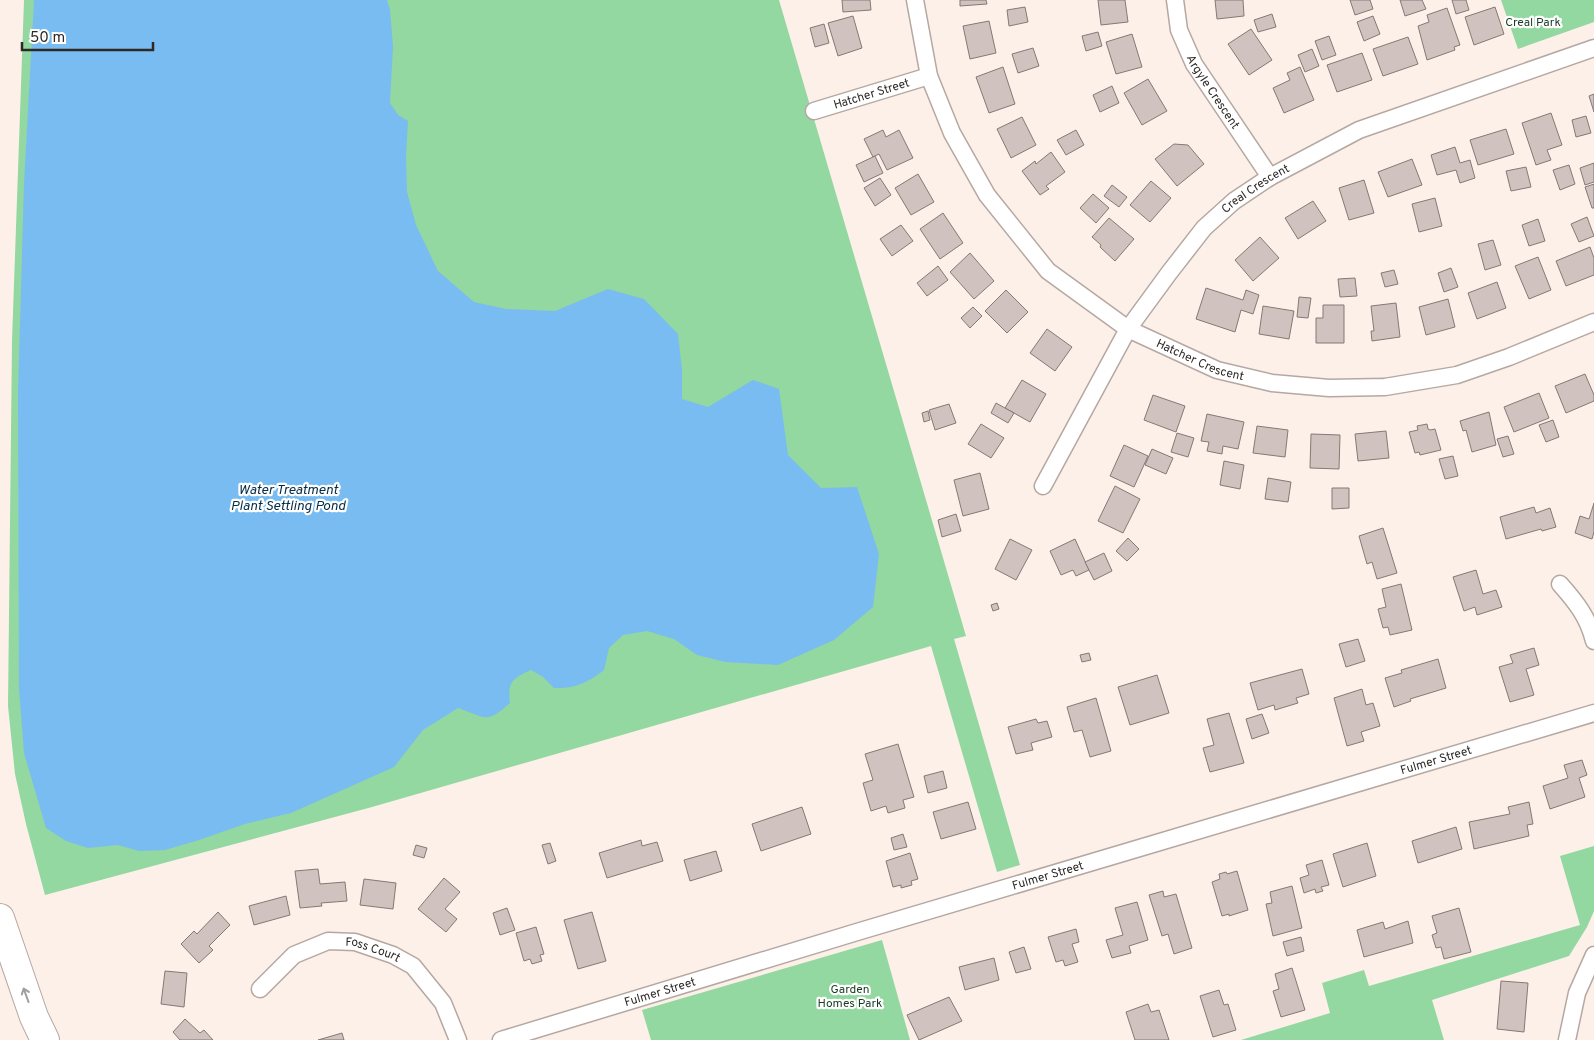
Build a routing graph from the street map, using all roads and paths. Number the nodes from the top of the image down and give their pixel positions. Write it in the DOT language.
graph roads {
  1 [pos="915,0"];
  2 [pos="1175,0"];
  3 [pos="1594,48"];
  4 [pos="929,76"];
  5 [pos="814,111"];
  6 [pos="1270,177"];
  7 [pos="1594,322"];
  8 [pos="1128,329"];
  9 [pos="1043,486"];
  10 [pos="1560,584"];
  11 [pos="1594,641"];
  12 [pos="1594,713"];
  13 [pos="0,918"];
  14 [pos="1594,955"];
  15 [pos="260,989"];
  16 [pos="44,1040"];
  17 [pos="458,1040"];
  18 [pos="501,1040"];
  19 [pos="1566,1040"];
  1 -- 4 [label="street, Hatcher Crescent"];
  2 -- 6 [label="street, Argyle Crescent"];
  3 -- 6 [label="street, Creal Crescent"];
  4 -- 5 [label="street, Hatcher Street"];
  4 -- 8 [label="street, Hatcher Crescent"];
  6 -- 8 [label="street, Creal Crescent"];
  7 -- 8 [label="street, Hatcher Crescent"];
  8 -- 9 [label="street, Creal Crescent"];
  10 -- 11 [label="street"];
  12 -- 18 [label="street, Fulmer Street"];
  16 -- 13 [label="highway, one-way"];
  14 -- 19 [label="street"];
  15 -- 17 [label="street, Foss Court"];
}
